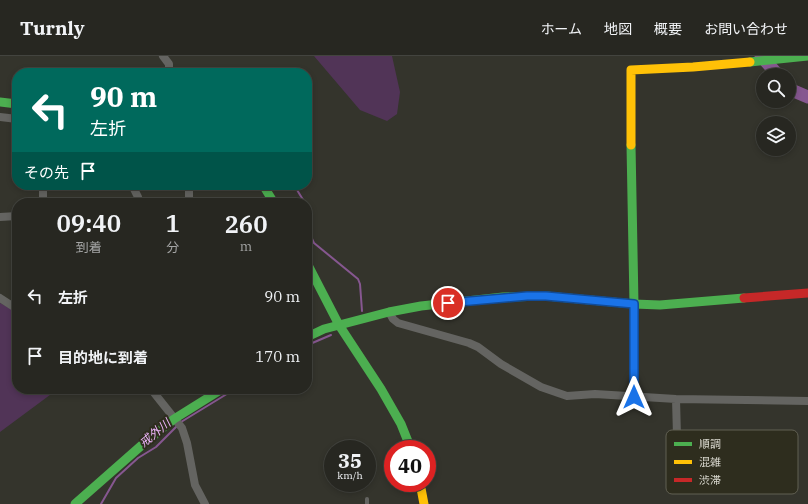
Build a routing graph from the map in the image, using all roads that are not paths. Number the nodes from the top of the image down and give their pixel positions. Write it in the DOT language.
graph roads {
  1 [pos="163,56"];
  2 [pos="808,56"];
  3 [pos="169,68"];
  4 [pos="0,102"];
  5 [pos="12,103"];
  6 [pos="0,117"];
  7 [pos="12,119"];
  8 [pos="12,216"];
  9 [pos="0,217"];
  10 [pos="312,272"];
  11 [pos="808,293"];
  12 [pos="0,298"];
  13 [pos="634,304"];
  14 [pos="12,306"];
  15 [pos="389,312"];
  16 [pos="340,325"];
  17 [pos="312,334"];
  18 [pos="154,394"];
  19 [pos="214,394"];
  20 [pos="634,397"];
  21 [pos="676,399"];
  22 [pos="808,401"];
  23 [pos="174,419"];
  24 [pos="677,430"];
  25 [pos="407,440"];
  26 [pos="422,492"];
  27 [pos="75,504"];
  28 [pos="205,504"];
  29 [pos="424,504"];
  1 -- 3 [label="street"];
  2 -- 13 [label="street"];
  4 -- 5 [label="street"];
  6 -- 7 [label="street"];
  8 -- 9 [label="street"];
  10 -- 16 [label="street"];
  11 -- 13 [label="street"];
  12 -- 14 [label="street"];
  13 -- 15 [label="street"];
  13 -- 20 [label="street"];
  15 -- 16 [label="street"];
  15 -- 20 [label="street"];
  16 -- 17 [label="street"];
  16 -- 25 [label="street"];
  18 -- 23 [label="street"];
  19 -- 23 [label="street"];
  20 -- 21 [label="street"];
  21 -- 22 [label="street"];
  21 -- 24 [label="street"];
  23 -- 27 [label="street"];
  23 -- 28 [label="street"];
  26 -- 29 [label="street"];
}
